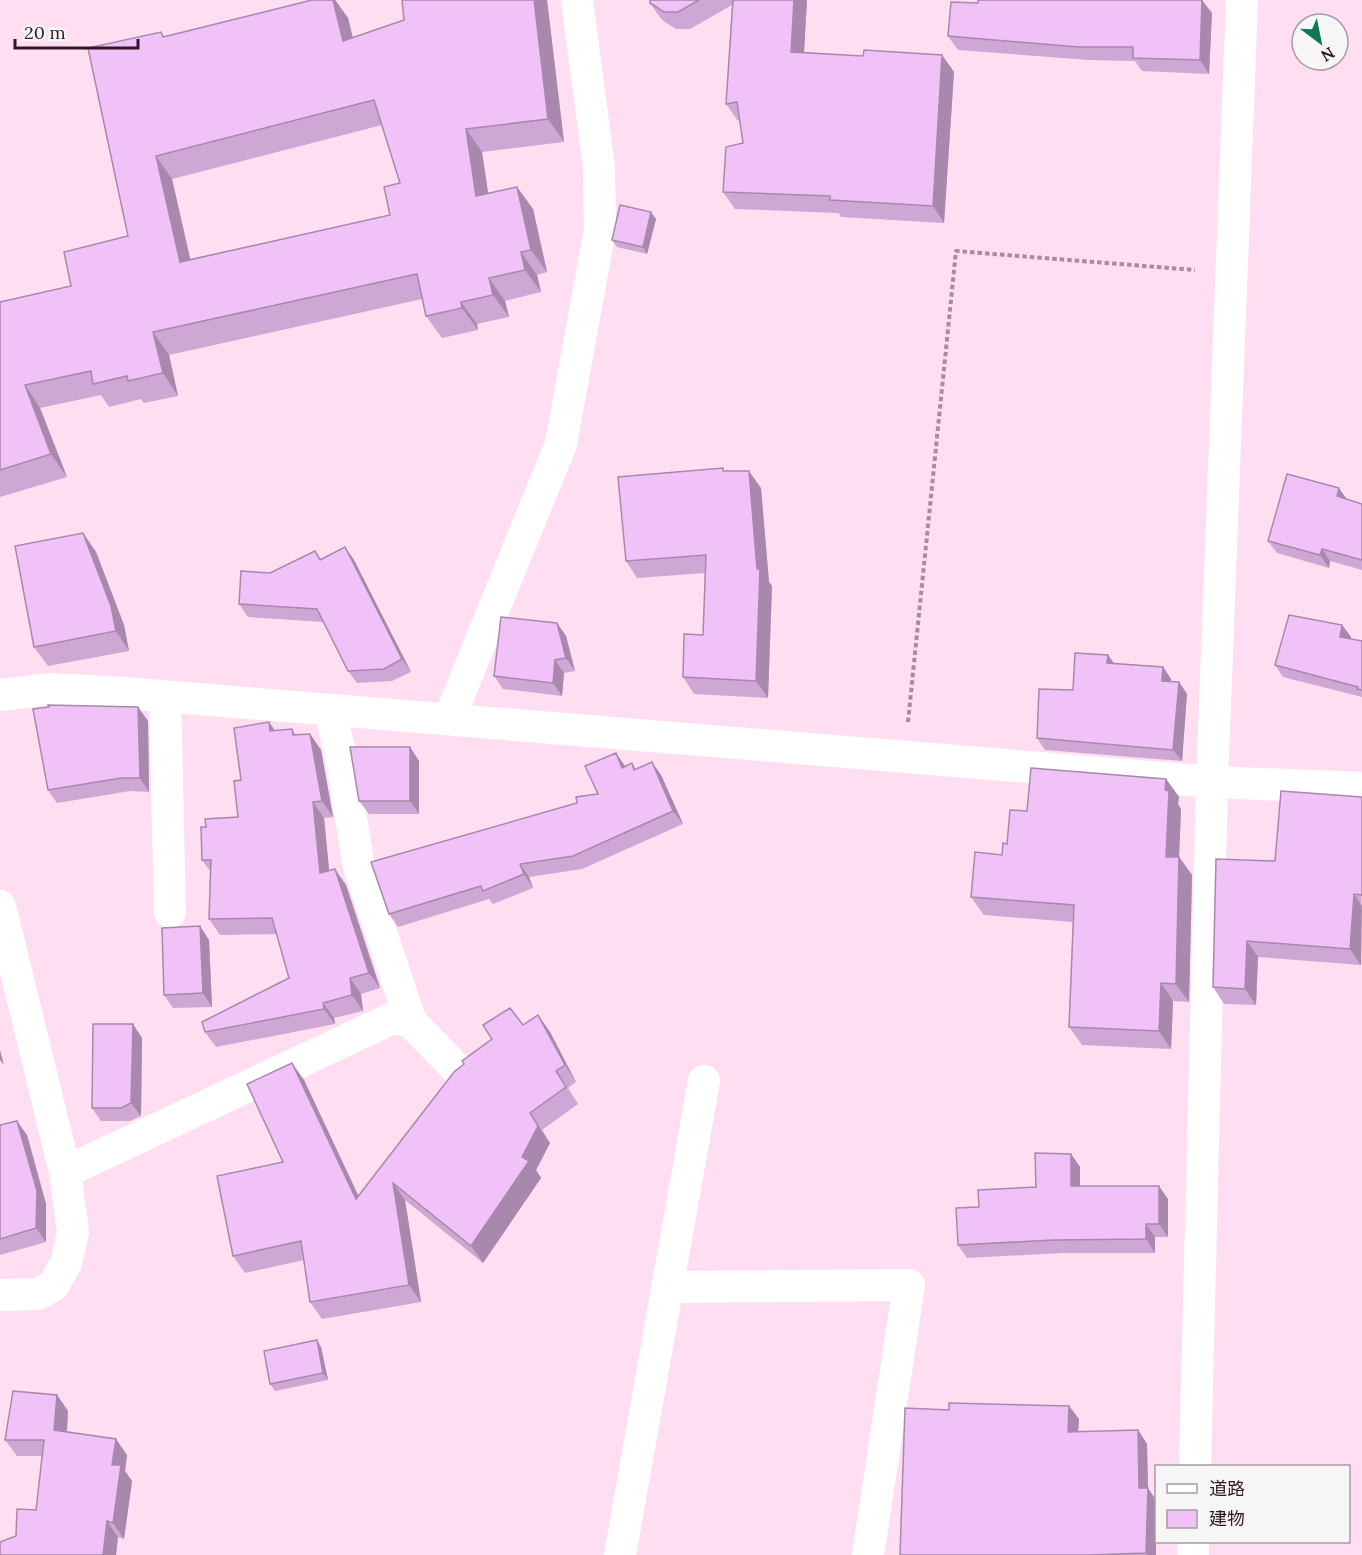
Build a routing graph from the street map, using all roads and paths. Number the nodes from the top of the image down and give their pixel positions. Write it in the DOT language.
graph roads {
  1 [pos="577,0"];
  2 [pos="1242,0"];
  3 [pos="1232,272"];
  4 [pos="0,695"];
  5 [pos="165,697"];
  6 [pos="330,710"];
  7 [pos="449,719"];
  8 [pos="904,757"];
  9 [pos="1212,782"];
  10 [pos="1362,788"];
  11 [pos="0,906"];
  12 [pos="170,912"];
  13 [pos="411,1022"];
  14 [pos="458,1070"];
  15 [pos="704,1081"];
  16 [pos="65,1172"];
  17 [pos="667,1287"];
  18 [pos="0,1295"];
  19 [pos="1195,1465"];
  20 [pos="620,1555"];
  21 [pos="868,1555"];
  1 -- 7 [label="street"];
  2 -- 3 [label="street"];
  3 -- 8 [label="path"];
  3 -- 9 [label="street"];
  4 -- 5 [label="street"];
  5 -- 6 [label="street"];
  5 -- 12 [label="street"];
  6 -- 7 [label="street"];
  6 -- 13 [label="street"];
  7 -- 8 [label="street"];
  8 -- 9 [label="street"];
  9 -- 10 [label="street"];
  9 -- 19 [label="street"];
  11 -- 16 [label="street"];
  13 -- 14 [label="street"];
  13 -- 16 [label="street"];
  15 -- 17 [label="street"];
  16 -- 18 [label="street"];
  17 -- 20 [label="street"];
  17 -- 21 [label="street"];
}
